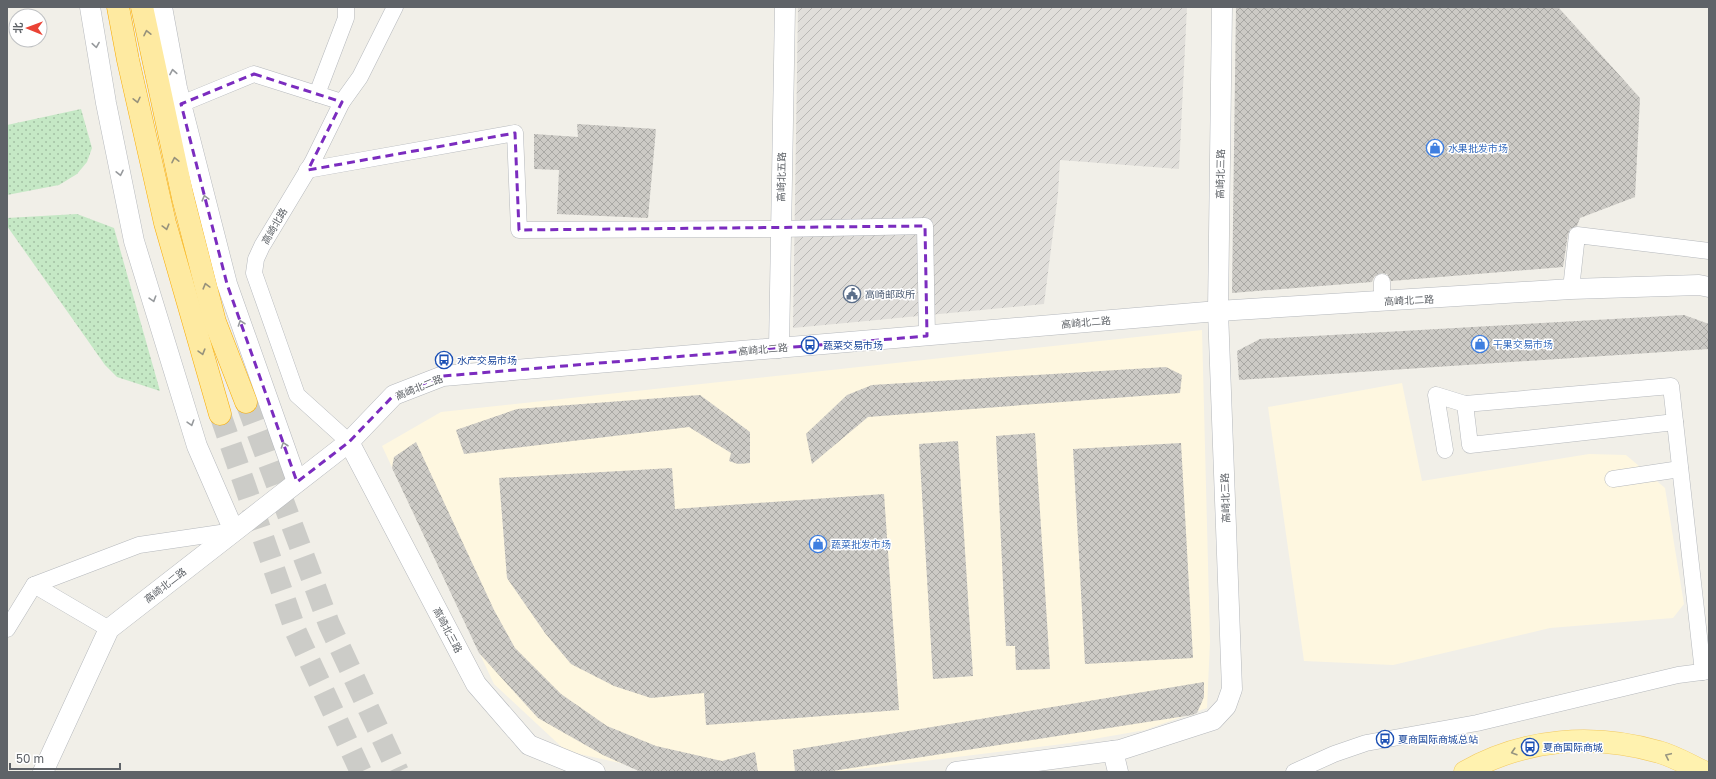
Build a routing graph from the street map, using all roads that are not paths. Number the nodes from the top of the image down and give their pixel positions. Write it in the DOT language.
graph roads {
  1 [pos="90,7"];
  2 [pos="118,7"];
  3 [pos="142,7"];
  4 [pos="162,7"];
  5 [pos="346,7"];
  6 [pos="395,7"];
  7 [pos="785,7"];
  8 [pos="1222,7"];
  9 [pos="317,94"];
  10 [pos="342,102"];
  11 [pos="181,104"];
  12 [pos="307,170"];
  13 [pos="780,229"];
  14 [pos="1709,251"];
  15 [pos="1382,282"];
  16 [pos="1709,287"];
  17 [pos="1571,289"];
  18 [pos="1382,301"];
  19 [pos="1218,311"];
  20 [pos="927,336"];
  21 [pos="779,348"];
  22 [pos="246,402"];
  23 [pos="1465,404"];
  24 [pos="220,414"];
  25 [pos="1675,422"];
  26 [pos="348,442"];
  27 [pos="1445,450"];
  28 [pos="1680,469"];
  29 [pos="1613,479"];
  30 [pos="297,482"];
  31 [pos="234,531"];
  32 [pos="34,585"];
  33 [pos="7,629"];
  34 [pos="109,629"];
  35 [pos="1706,672"];
  36 [pos="1113,751"];
  37 [pos="43,772"];
  38 [pos="595,772"];
  39 [pos="956,772"];
  40 [pos="1118,772"];
  41 [pos="1294,772"];
  42 [pos="1465,772"];
  43 [pos="1704,772"];
  1 -- 31 [label="street, one-way"];
  2 -- 24 [label="highway, one-way"];
  22 -- 3 [label="highway, one-way"];
  11 -- 4 [label="street, one-way"];
  5 -- 9 [label="street"];
  6 -- 10 [label="street, 高崎北路"];
  7 -- 13 [label="street, 高崎北五路"];
  8 -- 19 [label="street, 高崎北三路"];
  9 -- 10 [label="street"];
  9 -- 11 [label="street"];
  10 -- 12 [label="street, 高崎北路"];
  30 -- 11 [label="street, one-way"];
  12 -- 13 [label="street"];
  12 -- 26 [label="street, 高崎北路"];
  13 -- 20 [label="street"];
  13 -- 21 [label="street, 高崎北五路"];
  14 -- 17 [label="street"];
  15 -- 18 [label="street"];
  16 -- 17 [label="street, 高崎北二路"];
  17 -- 18 [label="street, 高崎北二路"];
  18 -- 19 [label="street, 高崎北二路"];
  19 -- 20 [label="street, 高崎北二路"];
  19 -- 36 [label="street, 高崎北三路"];
  20 -- 21 [label="street, 高崎北二路"];
  21 -- 26 [label="street, 高崎北二路"];
  23 -- 25 [label="street"];
  23 -- 25 [label="street"];
  23 -- 27 [label="street"];
  25 -- 28 [label="street"];
  26 -- 30 [label="street, 高崎北二路"];
  26 -- 38 [label="street, 高崎北三路"];
  28 -- 29 [label="street"];
  28 -- 35 [label="street"];
  30 -- 31 [label="street, 高崎北二路"];
  31 -- 32 [label="street"];
  31 -- 34 [label="street, 高崎北二路"];
  32 -- 33 [label="street"];
  32 -- 34 [label="street"];
  34 -- 37 [label="street, 高崎北二路"];
  35 -- 41 [label="street"];
  36 -- 39 [label="street, 高崎北三路"];
  36 -- 40 [label="street"];
  43 -- 42 [label="main road, one-way"];
}
